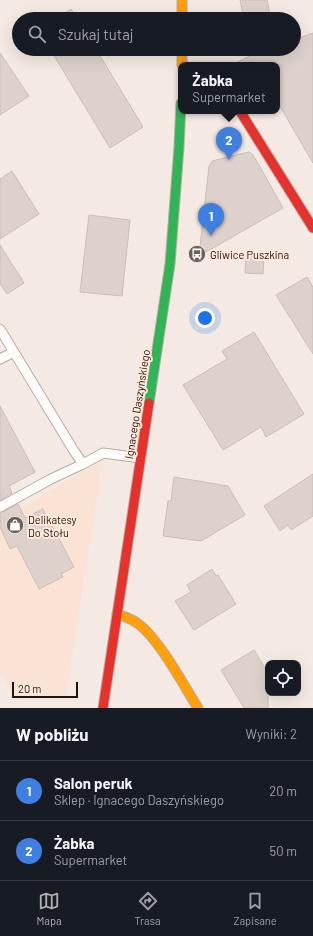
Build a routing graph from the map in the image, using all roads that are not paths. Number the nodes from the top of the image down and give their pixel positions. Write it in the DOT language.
graph roads {
  1 [pos="182,0"];
  2 [pos="182,12"];
  3 [pos="181,114"];
  4 [pos="242,114"];
  5 [pos="313,228"];
  6 [pos="0,329"];
  7 [pos="14,352"];
  8 [pos="0,359"];
  9 [pos="141,458"];
  10 [pos="83,464"];
  11 [pos="0,507"];
  12 [pos="117,614"];
  13 [pos="103,708"];
  14 [pos="198,708"];
  1 -- 2 [label="street"];
  3 -- 9 [label="street, Ignacego Daszyńskiego"];
  4 -- 5 [label="street"];
  6 -- 7 [label="lane"];
  7 -- 8 [label="lane"];
  7 -- 10 [label="lane"];
  9 -- 10 [label="lane"];
  9 -- 12 [label="street, Ignacego Daszyńskiego"];
  10 -- 11 [label="lane"];
  12 -- 13 [label="street, Ignacego Daszyńskiego"];
  12 -- 14 [label="street"];
}
